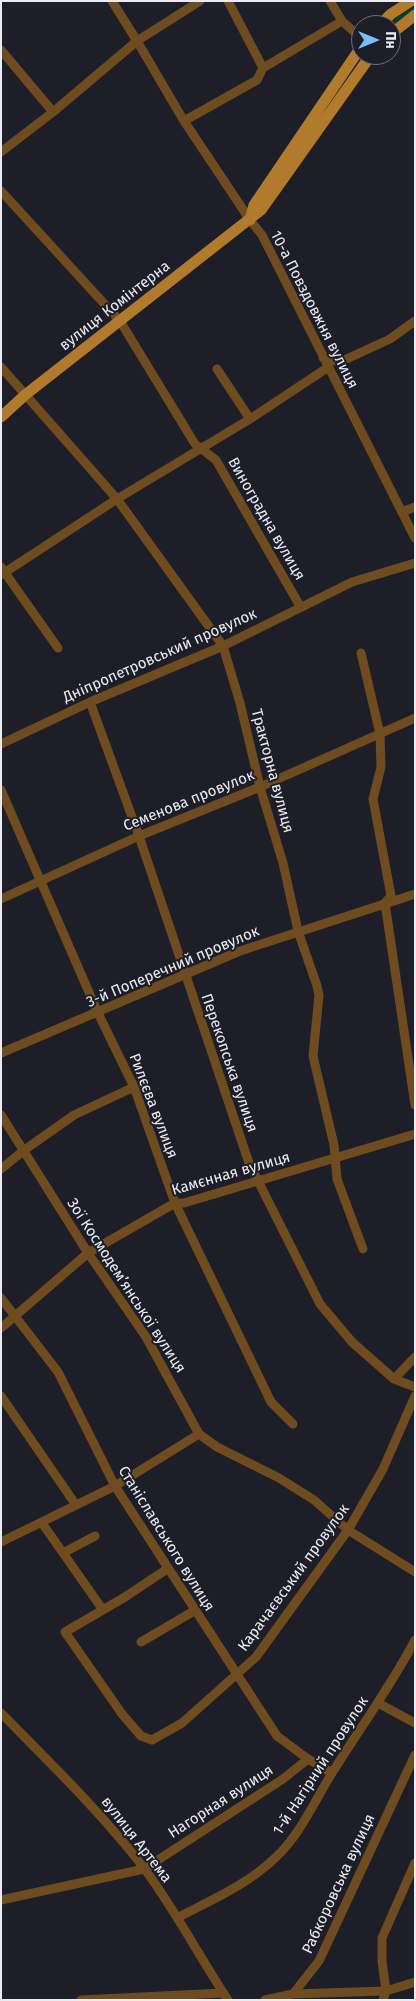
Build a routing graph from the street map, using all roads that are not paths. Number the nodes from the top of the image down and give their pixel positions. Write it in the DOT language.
graph roads {
  1 [pos="112,1"];
  2 [pos="200,1"];
  3 [pos="228,1"];
  4 [pos="330,1"];
  5 [pos="411,1"];
  6 [pos="390,15"];
  7 [pos="415,15"];
  8 [pos="342,21"];
  9 [pos="401,26"];
  10 [pos="351,29"];
  11 [pos="137,40"];
  12 [pos="1,50"];
  13 [pos="351,62"];
  14 [pos="364,65"];
  15 [pos="262,68"];
  16 [pos="53,112"];
  17 [pos="184,121"];
  18 [pos="1,152"];
  19 [pos="1,191"];
  20 [pos="250,220"];
  21 [pos="120,321"];
  22 [pos="415,321"];
  23 [pos="323,358"];
  24 [pos="1,367"];
  25 [pos="327,368"];
  26 [pos="217,369"];
  27 [pos="25,395"];
  28 [pos="1,417"];
  29 [pos="250,420"];
  30 [pos="201,447"];
  31 [pos="117,499"];
  32 [pos="415,507"];
  33 [pos="402,512"];
  34 [pos="415,538"];
  35 [pos="415,563"];
  36 [pos="3,571"];
  37 [pos="300,606"];
  38 [pos="223,646"];
  39 [pos="58,648"];
  40 [pos="361,653"];
  41 [pos="90,702"];
  42 [pos="415,718"];
  43 [pos="380,734"];
  44 [pos="1,744"];
  45 [pos="260,787"];
  46 [pos="1,790"];
  47 [pos="139,836"];
  48 [pos="40,880"];
  49 [pos="415,894"];
  50 [pos="1,899"];
  51 [pos="385,903"];
  52 [pos="298,932"];
  53 [pos="184,974"];
  54 [pos="98,1013"];
  55 [pos="1,1053"];
  56 [pos="134,1087"];
  57 [pos="415,1105"];
  58 [pos="1,1115"];
  59 [pos="415,1134"];
  60 [pos="23,1150"];
  61 [pos="336,1158"];
  62 [pos="1,1169"];
  63 [pos="258,1181"];
  64 [pos="175,1203"];
  65 [pos="363,1249"];
  66 [pos="88,1253"];
  67 [pos="1,1298"];
  68 [pos="15,1315"];
  69 [pos="1,1328"];
  70 [pos="415,1357"];
  71 [pos="415,1376"];
  72 [pos="394,1379"];
  73 [pos="415,1390"];
  74 [pos="1,1396"];
  75 [pos="293,1424"];
  76 [pos="199,1434"];
  77 [pos="114,1486"];
  78 [pos="76,1505"];
  79 [pos="42,1523"];
  80 [pos="348,1530"];
  81 [pos="95,1536"];
  82 [pos="1,1542"];
  83 [pos="63,1553"];
  84 [pos="167,1569"];
  85 [pos="415,1572"];
  86 [pos="102,1610"];
  87 [pos="194,1611"];
  88 [pos="415,1640"];
  89 [pos="141,1642"];
  90 [pos="237,1675"];
  91 [pos="378,1703"];
  92 [pos="1,1713"];
  93 [pos="415,1723"];
  94 [pos="415,1755"];
  95 [pos="308,1759"];
  96 [pos="332,1773"];
  97 [pos="415,1863"];
  98 [pos="144,1869"];
  99 [pos="1,1900"];
  100 [pos="177,1918"];
  101 [pos="415,1982"];
  102 [pos="386,1991"];
  103 [pos="293,1994"];
  104 [pos="225,1996"];
  105 [pos="81,2000"];
  106 [pos="265,2000"];
  107 [pos="383,2000"];
  1 -- 11 [label="street, 10-а Повздовжня вулиця"];
  2 -- 11 [label="street"];
  3 -- 15 [label="street"];
  4 -- 8 [label="street"];
  5 -- 6 [label="main road"];
  7 -- 9 [label="main road"];
  8 -- 10 [label="street"];
  8 -- 15 [label="street"];
  11 -- 16 [label="street"];
  11 -- 17 [label="street, 10-а Повздовжня вулиця"];
  12 -- 16 [label="street"];
  13 -- 20 [label="main road"];
  14 -- 20 [label="main road, вулиця Комінтерна"];
  15 -- 17 [label="street"];
  16 -- 18 [label="street"];
  17 -- 20 [label="street, 10-а Повздовжня вулиця"];
  19 -- 21 [label="street, Виноградна вулиця"];
  20 -- 21 [label="main road, вулиця Комінтерна"];
  20 -- 23 [label="street, 10-а Повздовжня вулиця"];
  21 -- 27 [label="main road, вулиця Комінтерна"];
  21 -- 30 [label="street, Виноградна вулиця"];
  22 -- 23 [label="street"];
  23 -- 25 [label="street, 10-а Повздовжня вулиця"];
  24 -- 27 [label="street, Тракторна вулиця"];
  25 -- 29 [label="street"];
  25 -- 33 [label="street, 10-а Повздовжня вулиця"];
  26 -- 29 [label="street"];
  27 -- 28 [label="main road, вулиця Комінтерна"];
  27 -- 31 [label="street, Тракторна вулиця"];
  29 -- 30 [label="street"];
  30 -- 31 [label="street"];
  30 -- 37 [label="street, Виноградна вулиця"];
  31 -- 36 [label="street"];
  31 -- 38 [label="street, Тракторна вулиця"];
  32 -- 33 [label="street"];
  33 -- 34 [label="street, 10-а Повздовжня вулиця"];
  35 -- 37 [label="street, Дніпропетровський провулок"];
  36 -- 39 [label="street"];
  37 -- 38 [label="street, Дніпропетровський провулок"];
  38 -- 41 [label="street, Дніпропетровський провулок"];
  38 -- 45 [label="street, Тракторна вулиця"];
  40 -- 43 [label="street"];
  41 -- 44 [label="street, Дніпропетровський провулок"];
  41 -- 47 [label="street, Перекопська вулиця"];
  42 -- 43 [label="street, Семенова провулок"];
  43 -- 45 [label="street, Семенова провулок"];
  43 -- 51 [label="street"];
  45 -- 47 [label="street, Семенова провулок"];
  45 -- 52 [label="street, Тракторна вулиця"];
  46 -- 48 [label="street, Рилєєва вулиця"];
  47 -- 48 [label="street, Семенова провулок"];
  47 -- 53 [label="street, Перекопська вулиця"];
  48 -- 50 [label="street, Семенова провулок"];
  48 -- 54 [label="street, Рилєєва вулиця"];
  49 -- 51 [label="street, 3-й Поперечний провулок"];
  51 -- 52 [label="street, 3-й Поперечний провулок"];
  51 -- 57 [label="street"];
  52 -- 53 [label="street, 3-й Поперечний провулок"];
  52 -- 61 [label="street, Тракторна вулиця"];
  53 -- 54 [label="street, 3-й Поперечний провулок"];
  53 -- 63 [label="street, Перекопська вулиця"];
  54 -- 55 [label="street, 3-й Поперечний провулок"];
  54 -- 56 [label="street, Рилєєва вулиця"];
  56 -- 60 [label="street"];
  56 -- 64 [label="street, Рилєєва вулиця"];
  58 -- 60 [label="street, Зої Космодем’янської вулиця"];
  59 -- 61 [label="street, Камєнная вулиця"];
  60 -- 62 [label="street"];
  60 -- 66 [label="street, Зої Космодем’янської вулиця"];
  61 -- 63 [label="street, Камєнная вулиця"];
  61 -- 65 [label="street, Тракторна вулиця"];
  63 -- 64 [label="street, Камєнная вулиця"];
  63 -- 72 [label="street, Перекопська вулиця"];
  64 -- 66 [label="street, Камєнная вулиця"];
  64 -- 75 [label="street, Рилєєва вулиця"];
  66 -- 68 [label="street, Камєнная вулиця"];
  66 -- 76 [label="street, Зої Космодем’янської вулиця"];
  67 -- 68 [label="street, Станіславського вулиця"];
  68 -- 69 [label="street, Камєнная вулиця"];
  68 -- 77 [label="street, Станіславського вулиця"];
  70 -- 72 [label="street"];
  71 -- 73 [label="street, Карачаєвський провулок"];
  72 -- 73 [label="street, Перекопська вулиця"];
  73 -- 80 [label="street, Карачаєвський провулок"];
  74 -- 78 [label="street"];
  76 -- 77 [label="street"];
  76 -- 80 [label="street, Зої Космодем’янської вулиця"];
  77 -- 78 [label="street"];
  77 -- 84 [label="street, Станіславського вулиця"];
  78 -- 79 [label="street"];
  79 -- 82 [label="street"];
  79 -- 83 [label="street"];
  80 -- 85 [label="street, Зої Космодем’янської вулиця"];
  80 -- 90 [label="street, Карачаєвський провулок"];
  81 -- 83 [label="street"];
  83 -- 86 [label="street"];
  84 -- 86 [label="street"];
  84 -- 87 [label="street, Станіславського вулиця"];
  86 -- 90 [label="street, Карачаєвський провулок"];
  87 -- 89 [label="street"];
  87 -- 90 [label="street, Станіславського вулиця"];
  88 -- 91 [label="street, 1-й Нагірний провулок"];
  90 -- 95 [label="street, Станіславського вулиця"];
  91 -- 93 [label="street"];
  91 -- 96 [label="street, 1-й Нагірний провулок"];
  92 -- 98 [label="street, вулиця Артема"];
  94 -- 103 [label="street, Рабкоровська вулиця"];
  95 -- 96 [label="street, Станіславського вулиця"];
  95 -- 98 [label="street, Нагорная вулиця"];
  96 -- 100 [label="street, 1-й Нагірний провулок"];
  97 -- 102 [label="street"];
  98 -- 99 [label="street, Нагорная вулиця"];
  98 -- 100 [label="street, вулиця Артема"];
  100 -- 104 [label="street, вулиця Артема"];
  101 -- 102 [label="street"];
  102 -- 103 [label="street"];
  102 -- 107 [label="street"];
  103 -- 106 [label="street"];
  104 -- 105 [label="street"];
}
